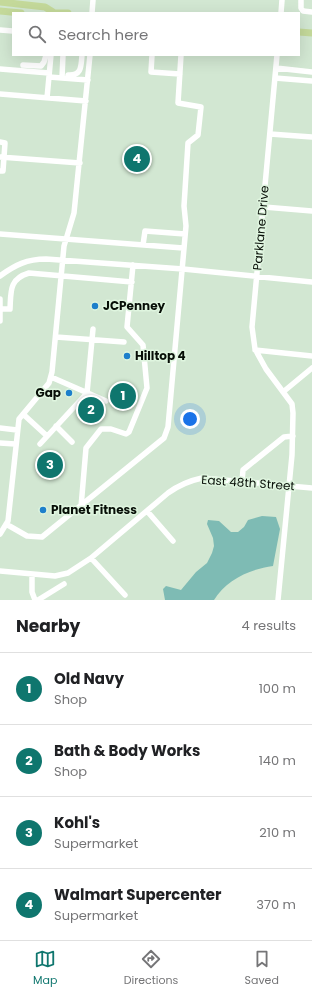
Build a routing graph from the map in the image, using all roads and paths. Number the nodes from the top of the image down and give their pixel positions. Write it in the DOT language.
graph roads {
  1 [pos="93,0"];
  2 [pos="282,0"];
  3 [pos="301,0"];
  4 [pos="0,2"];
  5 [pos="36,3"];
  6 [pos="0,11"];
  7 [pos="51,12"];
  8 [pos="92,12"];
  9 [pos="281,12"];
  10 [pos="312,12"];
  11 [pos="12,13"];
  12 [pos="0,30"];
  13 [pos="12,31"];
  14 [pos="300,32"];
  15 [pos="312,33"];
  16 [pos="46,56"];
  17 [pos="51,56"];
  18 [pos="63,56"];
  19 [pos="82,56"];
  20 [pos="90,56"];
  21 [pos="152,56"];
  22 [pos="181,56"];
  23 [pos="277,56"];
  24 [pos="23,65"];
  25 [pos="276,68"];
  26 [pos="0,69"];
  27 [pos="312,72"];
  28 [pos="180,74"];
  29 [pos="49,75"];
  30 [pos="62,76"];
  31 [pos="275,78"];
  32 [pos="88,80"];
  33 [pos="312,81"];
  34 [pos="0,94"];
  35 [pos="47,98"];
  36 [pos="86,101"];
  37 [pos="270,134"];
  38 [pos="312,137"];
  39 [pos="0,142"];
  40 [pos="2,157"];
  41 [pos="80,163"];
  42 [pos="0,171"];
  43 [pos="264,207"];
  44 [pos="312,211"];
  45 [pos="0,234"];
  46 [pos="185,234"];
  47 [pos="66,240"];
  48 [pos="143,245"];
  49 [pos="184,248"];
  50 [pos="63,260"];
  51 [pos="133,265"];
  52 [pos="183,269"];
  53 [pos="0,276"];
  54 [pos="61,276"];
  55 [pos="257,277"];
  56 [pos="132,282"];
  57 [pos="312,282"];
  58 [pos="0,299"];
  59 [pos="1,309"];
  60 [pos="0,321"];
  61 [pos="93,329"];
  62 [pos="56,337"];
  63 [pos="92,340"];
  64 [pos="124,342"];
  65 [pos="255,350"];
  66 [pos="312,356"];
  67 [pos="312,368"];
  68 [pos="51,377"];
  69 [pos="283,392"];
  70 [pos="87,393"];
  71 [pos="106,401"];
  72 [pos="23,414"];
  73 [pos="56,426"];
  74 [pos="0,428"];
  75 [pos="16,430"];
  76 [pos="47,436"];
  77 [pos="292,436"];
  78 [pos="72,442"];
  79 [pos="0,443"];
  80 [pos="15,444"];
  81 [pos="40,444"];
  82 [pos="242,481"];
  83 [pos="289,486"];
  84 [pos="312,488"];
  85 [pos="81,507"];
  86 [pos="147,511"];
  87 [pos="0,520"];
  88 [pos="7,522"];
  89 [pos="0,534"];
  90 [pos="173,541"];
  91 [pos="91,558"];
  92 [pos="0,571"];
  93 [pos="32,574"];
  94 [pos="64,584"];
  95 [pos="124,594"];
  96 [pos="35,600"];
  97 [pos="38,600"];
  98 [pos="278,600"];
  1 -- 8 [label="street"];
  2 -- 9 [label="street"];
  3 -- 10 [label="street"];
  4 -- 5 [label="main road"];
  5 -- 7 [label="main road"];
  6 -- 11 [label="main road"];
  12 -- 13 [label="street"];
  14 -- 15 [label="main road"];
  16 -- 24 [label="street"];
  17 -- 29 [label="street"];
  18 -- 30 [label="street"];
  19 -- 30 [label="street"];
  20 -- 32 [label="street"];
  21 -- 28 [label="street"];
  22 -- 28 [label="street"];
  23 -- 25 [label="street, Parklane Drive"];
  25 -- 27 [label="street"];
  25 -- 31 [label="street, Parklane Drive"];
  26 -- 29 [label="street"];
  28 -- 46 [label="street"];
  29 -- 30 [label="street"];
  29 -- 35 [label="street"];
  30 -- 32 [label="street"];
  31 -- 33 [label="street"];
  31 -- 37 [label="street, Parklane Drive"];
  32 -- 36 [label="street"];
  34 -- 35 [label="street"];
  35 -- 36 [label="street"];
  36 -- 41 [label="street"];
  37 -- 38 [label="street"];
  37 -- 43 [label="street, Parklane Drive"];
  39 -- 40 [label="street"];
  40 -- 41 [label="street"];
  40 -- 42 [label="street"];
  41 -- 47 [label="street"];
  43 -- 44 [label="street"];
  43 -- 55 [label="street, Parklane Drive"];
  45 -- 47 [label="street"];
  46 -- 48 [label="street"];
  46 -- 49 [label="street"];
  47 -- 48 [label="street"];
  47 -- 50 [label="street"];
  48 -- 49 [label="street"];
  49 -- 52 [label="street"];
  50 -- 51 [label="street"];
  50 -- 53 [label="street"];
  50 -- 54 [label="street"];
  51 -- 52 [label="street"];
  51 -- 56 [label="street"];
  52 -- 55 [label="street"];
  52 -- 85 [label="street"];
  54 -- 56 [label="street"];
  54 -- 59 [label="street"];
  54 -- 62 [label="street"];
  55 -- 57 [label="street"];
  55 -- 65 [label="street, Parklane Drive"];
  56 -- 85 [label="street"];
  58 -- 59 [label="street"];
  59 -- 60 [label="street"];
  61 -- 63 [label="street"];
  62 -- 63 [label="street"];
  62 -- 68 [label="street"];
  63 -- 64 [label="street"];
  63 -- 70 [label="street"];
  65 -- 66 [label="street"];
  65 -- 69 [label="street, Parklane Drive"];
  67 -- 69 [label="street"];
  68 -- 70 [label="street"];
  68 -- 72 [label="street"];
  69 -- 77 [label="street, Parklane Drive"];
  70 -- 71 [label="street"];
  70 -- 73 [label="street"];
  72 -- 75 [label="street"];
  72 -- 76 [label="street"];
  73 -- 76 [label="street"];
  73 -- 78 [label="street"];
  74 -- 75 [label="street"];
  75 -- 80 [label="street"];
  76 -- 81 [label="street"];
  77 -- 82 [label="street"];
  77 -- 83 [label="street, Parklane Drive"];
  79 -- 80 [label="street"];
  80 -- 88 [label="street"];
  82 -- 83 [label="street, East 48th Street"];
  82 -- 86 [label="street, East 48th Street"];
  83 -- 84 [label="street, East 48th Street"];
  83 -- 98 [label="street, Parklane Drive"];
  85 -- 88 [label="street"];
  86 -- 90 [label="street"];
  86 -- 91 [label="street, East 48th Street"];
  87 -- 88 [label="street"];
  88 -- 89 [label="street"];
  91 -- 93 [label="street, East 48th Street"];
  91 -- 95 [label="street"];
  92 -- 93 [label="street, East 48th Street"];
  93 -- 96 [label="street"];
  94 -- 97 [label="street"];
}
